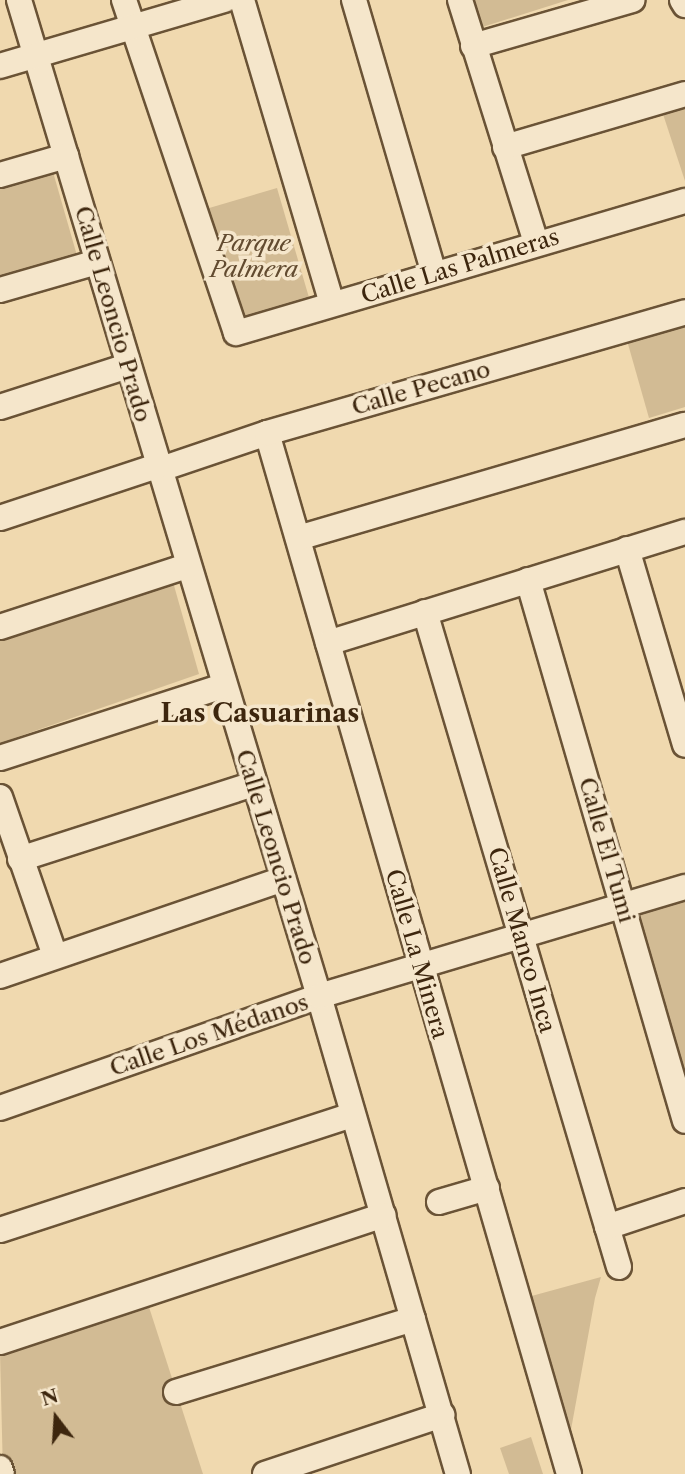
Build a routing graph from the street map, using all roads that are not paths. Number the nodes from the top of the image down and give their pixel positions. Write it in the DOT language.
graph roads {
  1 [pos="19,0"];
  2 [pos="124,0"];
  3 [pos="224,0"];
  4 [pos="242,0"];
  5 [pos="354,0"];
  6 [pos="460,0"];
  7 [pos="632,0"];
  8 [pos="682,0"];
  9 [pos="685,5"];
  10 [pos="132,28"];
  11 [pos="473,46"];
  12 [pos="36,55"];
  13 [pos="0,66"];
  14 [pos="685,94"];
  15 [pos="505,147"];
  16 [pos="66,156"];
  17 [pos="0,175"];
  18 [pos="685,201"];
  19 [pos="536,243"];
  20 [pos="97,262"];
  21 [pos="434,273"];
  22 [pos="0,290"];
  23 [pos="332,304"];
  24 [pos="685,312"];
  25 [pos="128,366"];
  26 [pos="0,407"];
  27 [pos="685,425"];
  28 [pos="267,433"];
  29 [pos="158,468"];
  30 [pos="0,518"];
  31 [pos="685,532"];
  32 [pos="298,538"];
  33 [pos="627,549"];
  34 [pos="187,566"];
  35 [pos="528,580"];
  36 [pos="425,612"];
  37 [pos="0,627"];
  38 [pos="328,643"];
  39 [pos="223,686"];
  40 [pos="685,745"];
  41 [pos="0,758"];
  42 [pos="253,784"];
  43 [pos="0,797"];
  44 [pos="20,859"];
  45 [pos="283,879"];
  46 [pos="685,887"];
  47 [pos="623,907"];
  48 [pos="521,938"];
  49 [pos="55,956"];
  50 [pos="420,967"];
  51 [pos="0,976"];
  52 [pos="319,996"];
  53 [pos="0,1108"];
  54 [pos="352,1115"];
  55 [pos="685,1121"];
  56 [pos="487,1188"];
  57 [pos="685,1201"];
  58 [pos="439,1202"];
  59 [pos="384,1215"];
  60 [pos="607,1227"];
  61 [pos="0,1230"];
  62 [pos="619,1267"];
  63 [pos="413,1319"];
  64 [pos="0,1342"];
  65 [pos="176,1392"];
  66 [pos="442,1415"];
  67 [pos="0,1468"];
  68 [pos="2,1474"];
  69 [pos="264,1474"];
  70 [pos="458,1474"];
  71 [pos="569,1474"];
  1 -- 12 [label="street, Calle Leoncio Prado"];
  2 -- 10 [label="street"];
  3 -- 10 [label="street"];
  4 -- 23 [label="street"];
  5 -- 21 [label="street"];
  6 -- 11 [label="street"];
  7 -- 11 [label="street"];
  8 -- 9 [label="street"];
  10 -- 12 [label="street"];
  10 -- 23 [label="street, Calle Las Palmeras"];
  11 -- 15 [label="street"];
  12 -- 13 [label="street"];
  12 -- 16 [label="street, Calle Leoncio Prado"];
  14 -- 15 [label="street"];
  15 -- 19 [label="street"];
  16 -- 17 [label="street"];
  16 -- 20 [label="street, Calle Leoncio Prado"];
  18 -- 19 [label="street, Calle Las Palmeras"];
  19 -- 21 [label="street, Calle Las Palmeras"];
  20 -- 22 [label="street"];
  20 -- 25 [label="street, Calle Leoncio Prado"];
  21 -- 23 [label="street, Calle Las Palmeras"];
  24 -- 28 [label="street, Calle Pecano"];
  25 -- 26 [label="street"];
  25 -- 29 [label="street, Calle Leoncio Prado"];
  27 -- 32 [label="street"];
  28 -- 29 [label="street, Calle Pecano"];
  28 -- 32 [label="street, Calle La Minera"];
  29 -- 30 [label="street, Calle Pecano"];
  29 -- 34 [label="street, Calle Leoncio Prado"];
  31 -- 33 [label="street"];
  32 -- 38 [label="street, Calle La Minera"];
  33 -- 35 [label="street"];
  33 -- 40 [label="street"];
  34 -- 37 [label="street"];
  34 -- 39 [label="street, Calle Leoncio Prado"];
  35 -- 36 [label="street"];
  35 -- 47 [label="street, Calle El Tumi"];
  36 -- 38 [label="street"];
  36 -- 48 [label="street, Calle Manco Inca"];
  38 -- 50 [label="street, Calle La Minera"];
  39 -- 41 [label="street"];
  39 -- 42 [label="street, Calle Leoncio Prado"];
  42 -- 44 [label="street"];
  42 -- 45 [label="street, Calle Leoncio Prado"];
  43 -- 44 [label="street"];
  44 -- 49 [label="street"];
  45 -- 49 [label="street"];
  45 -- 52 [label="street, Calle Leoncio Prado"];
  46 -- 47 [label="street, Calle Los Médanos"];
  47 -- 48 [label="street, Calle Los Médanos"];
  47 -- 55 [label="street, Calle El Tumi"];
  48 -- 50 [label="street, Calle Los Médanos"];
  48 -- 60 [label="street, Calle Manco Inca"];
  49 -- 51 [label="street"];
  50 -- 52 [label="street, Calle Los Médanos"];
  50 -- 56 [label="street, Calle La Minera"];
  52 -- 53 [label="street, Calle Los Médanos"];
  52 -- 54 [label="street, Calle Leoncio Prado"];
  54 -- 59 [label="street, Calle Leoncio Prado"];
  54 -- 61 [label="street"];
  56 -- 58 [label="street"];
  56 -- 71 [label="street, Calle La Minera"];
  57 -- 60 [label="street"];
  59 -- 63 [label="street, Calle Leoncio Prado"];
  59 -- 64 [label="street"];
  60 -- 62 [label="street, Calle Manco Inca"];
  63 -- 65 [label="street"];
  63 -- 66 [label="street, Calle Leoncio Prado"];
  66 -- 69 [label="street"];
  66 -- 70 [label="street, Calle Leoncio Prado"];
  67 -- 68 [label="street"];
}
